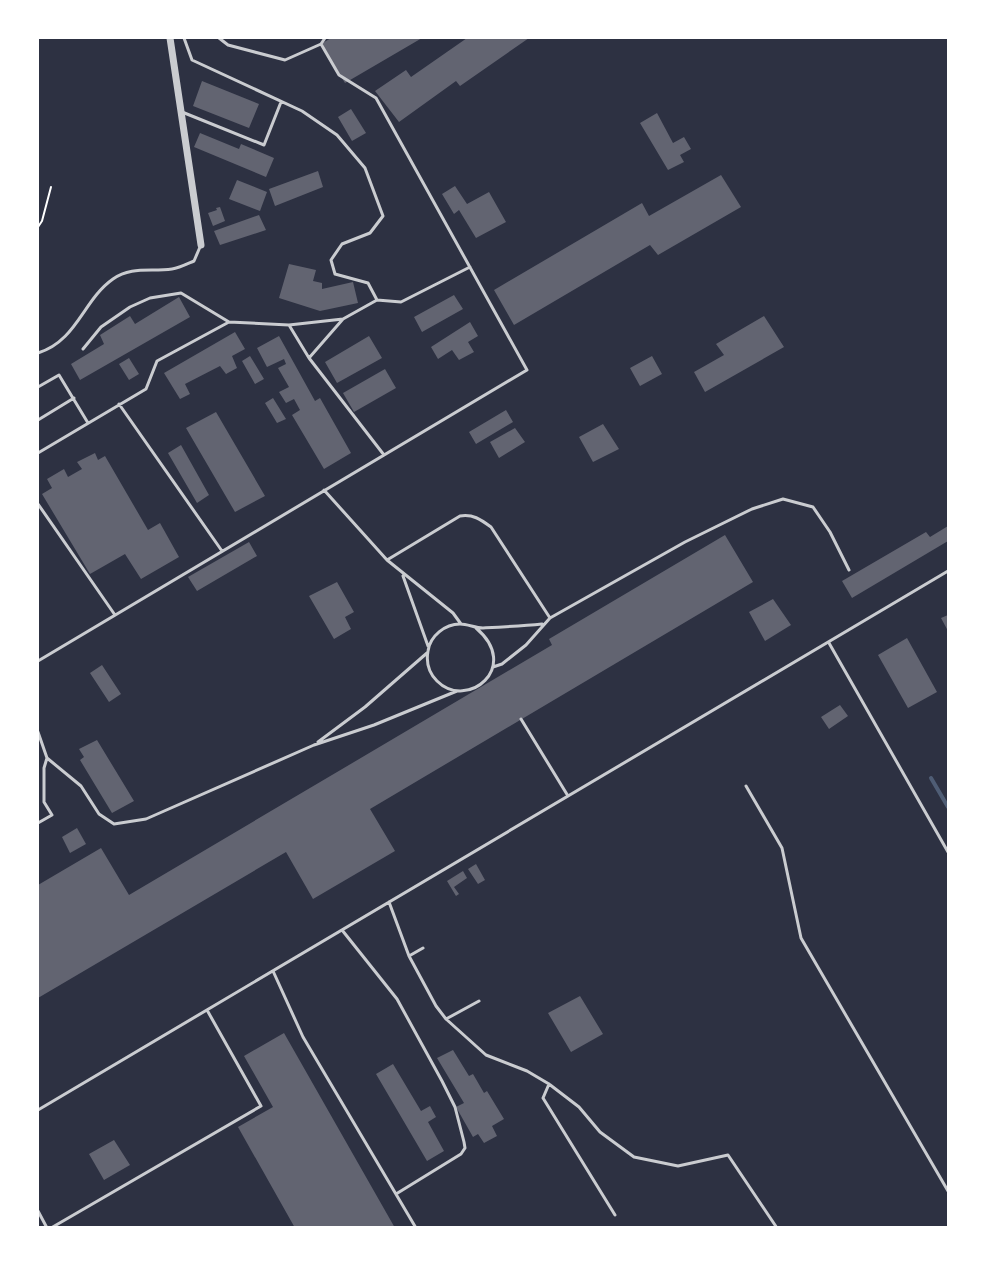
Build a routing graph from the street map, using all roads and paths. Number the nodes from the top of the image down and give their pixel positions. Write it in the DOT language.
graph roads {
  1 [pos="170,38"];
  2 [pos="184,38"];
  3 [pos="219,38"];
  4 [pos="325,38"];
  5 [pos="321,44"];
  6 [pos="281,102"];
  7 [pos="182,112"];
  8 [pos="51,187"];
  9 [pos="38,227"];
  10 [pos="201,245"];
  11 [pos="470,267"];
  12 [pos="377,300"];
  13 [pos="343,319"];
  14 [pos="229,322"];
  15 [pos="289,325"];
  16 [pos="83,349"];
  17 [pos="38,353"];
  18 [pos="309,358"];
  19 [pos="38,387"];
  20 [pos="74,398"];
  21 [pos="119,404"];
  22 [pos="38,420"];
  23 [pos="88,423"];
  24 [pos="38,453"];
  25 [pos="384,455"];
  26 [pos="324,490"];
  27 [pos="38,504"];
  28 [pos="222,551"];
  29 [pos="387,560"];
  30 [pos="849,570"];
  31 [pos="948,571"];
  32 [pos="403,574"];
  33 [pos="115,615"];
  34 [pos="550,618"];
  35 [pos="461,624"];
  36 [pos="542,624"];
  37 [pos="476,628"];
  38 [pos="829,642"];
  39 [pos="429,648"];
  40 [pos="427,653"];
  41 [pos="38,662"];
  42 [pos="493,667"];
  43 [pos="489,676"];
  44 [pos="495,679"];
  45 [pos="457,691"];
  46 [pos="521,720"];
  47 [pos="38,732"];
  48 [pos="314,745"];
  49 [pos="47,758"];
  50 [pos="746,786"];
  51 [pos="568,796"];
  52 [pos="38,823"];
  53 [pos="948,852"];
  54 [pos="389,902"];
  55 [pos="342,930"];
  56 [pos="423,948"];
  57 [pos="409,956"];
  58 [pos="273,971"];
  59 [pos="479,1001"];
  60 [pos="207,1010"];
  61 [pos="446,1019"];
  62 [pos="549,1084"];
  63 [pos="38,1110"];
  64 [pos="948,1191"];
  65 [pos="396,1194"];
  66 [pos="38,1210"];
  67 [pos="615,1215"];
  68 [pos="49,1227"];
  69 [pos="416,1227"];
  70 [pos="777,1227"];
  1 -- 7 [label="street"];
  2 -- 6 [label="lane"];
  3 -- 5 [label="lane"];
  4 -- 5 [label="lane"];
  5 -- 11 [label="lane"];
  6 -- 7 [label="lane"];
  6 -- 12 [label="lane"];
  7 -- 10 [label="street"];
  8 -- 9 [label="path"];
  10 -- 17 [label="lane"];
  11 -- 12 [label="lane"];
  11 -- 25 [label="lane"];
  12 -- 13 [label="lane"];
  13 -- 15 [label="lane"];
  13 -- 18 [label="lane"];
  14 -- 15 [label="lane"];
  14 -- 16 [label="lane"];
  14 -- 21 [label="lane"];
  15 -- 18 [label="lane"];
  18 -- 25 [label="lane"];
  19 -- 20 [label="lane"];
  20 -- 22 [label="lane"];
  20 -- 23 [label="lane"];
  21 -- 23 [label="lane"];
  21 -- 28 [label="lane"];
  23 -- 24 [label="lane"];
  25 -- 26 [label="lane"];
  26 -- 28 [label="lane"];
  26 -- 29 [label="lane"];
  27 -- 33 [label="lane"];
  28 -- 33 [label="lane"];
  29 -- 32 [label="lane"];
  29 -- 34 [label="lane"];
  30 -- 34 [label="lane"];
  31 -- 38 [label="lane"];
  32 -- 35 [label="lane"];
  32 -- 39 [label="lane"];
  33 -- 41 [label="lane"];
  34 -- 36 [label="lane"];
  35 -- 37 [label="lane"];
  35 -- 39 [label="lane"];
  36 -- 37 [label="lane"];
  36 -- 42 [label="lane"];
  37 -- 42 [label="lane"];
  38 -- 51 [label="lane"];
  38 -- 53 [label="lane"];
  39 -- 40 [label="lane"];
  40 -- 45 [label="lane"];
  40 -- 48 [label="lane"];
  42 -- 43 [label="lane"];
  43 -- 44 [label="lane"];
  43 -- 45 [label="lane"];
  45 -- 48 [label="lane"];
  46 -- 51 [label="lane"];
  47 -- 49 [label="lane"];
  48 -- 49 [label="lane"];
  49 -- 52 [label="lane"];
  50 -- 64 [label="lane"];
  51 -- 54 [label="lane"];
  54 -- 55 [label="lane"];
  54 -- 57 [label="lane"];
  55 -- 58 [label="lane"];
  55 -- 65 [label="lane"];
  56 -- 57 [label="lane"];
  57 -- 61 [label="lane"];
  58 -- 60 [label="lane"];
  58 -- 65 [label="lane"];
  59 -- 61 [label="lane"];
  60 -- 63 [label="lane"];
  60 -- 68 [label="lane"];
  61 -- 62 [label="lane"];
  62 -- 67 [label="lane"];
  62 -- 70 [label="lane"];
  65 -- 69 [label="lane"];
  66 -- 68 [label="lane"];
}
